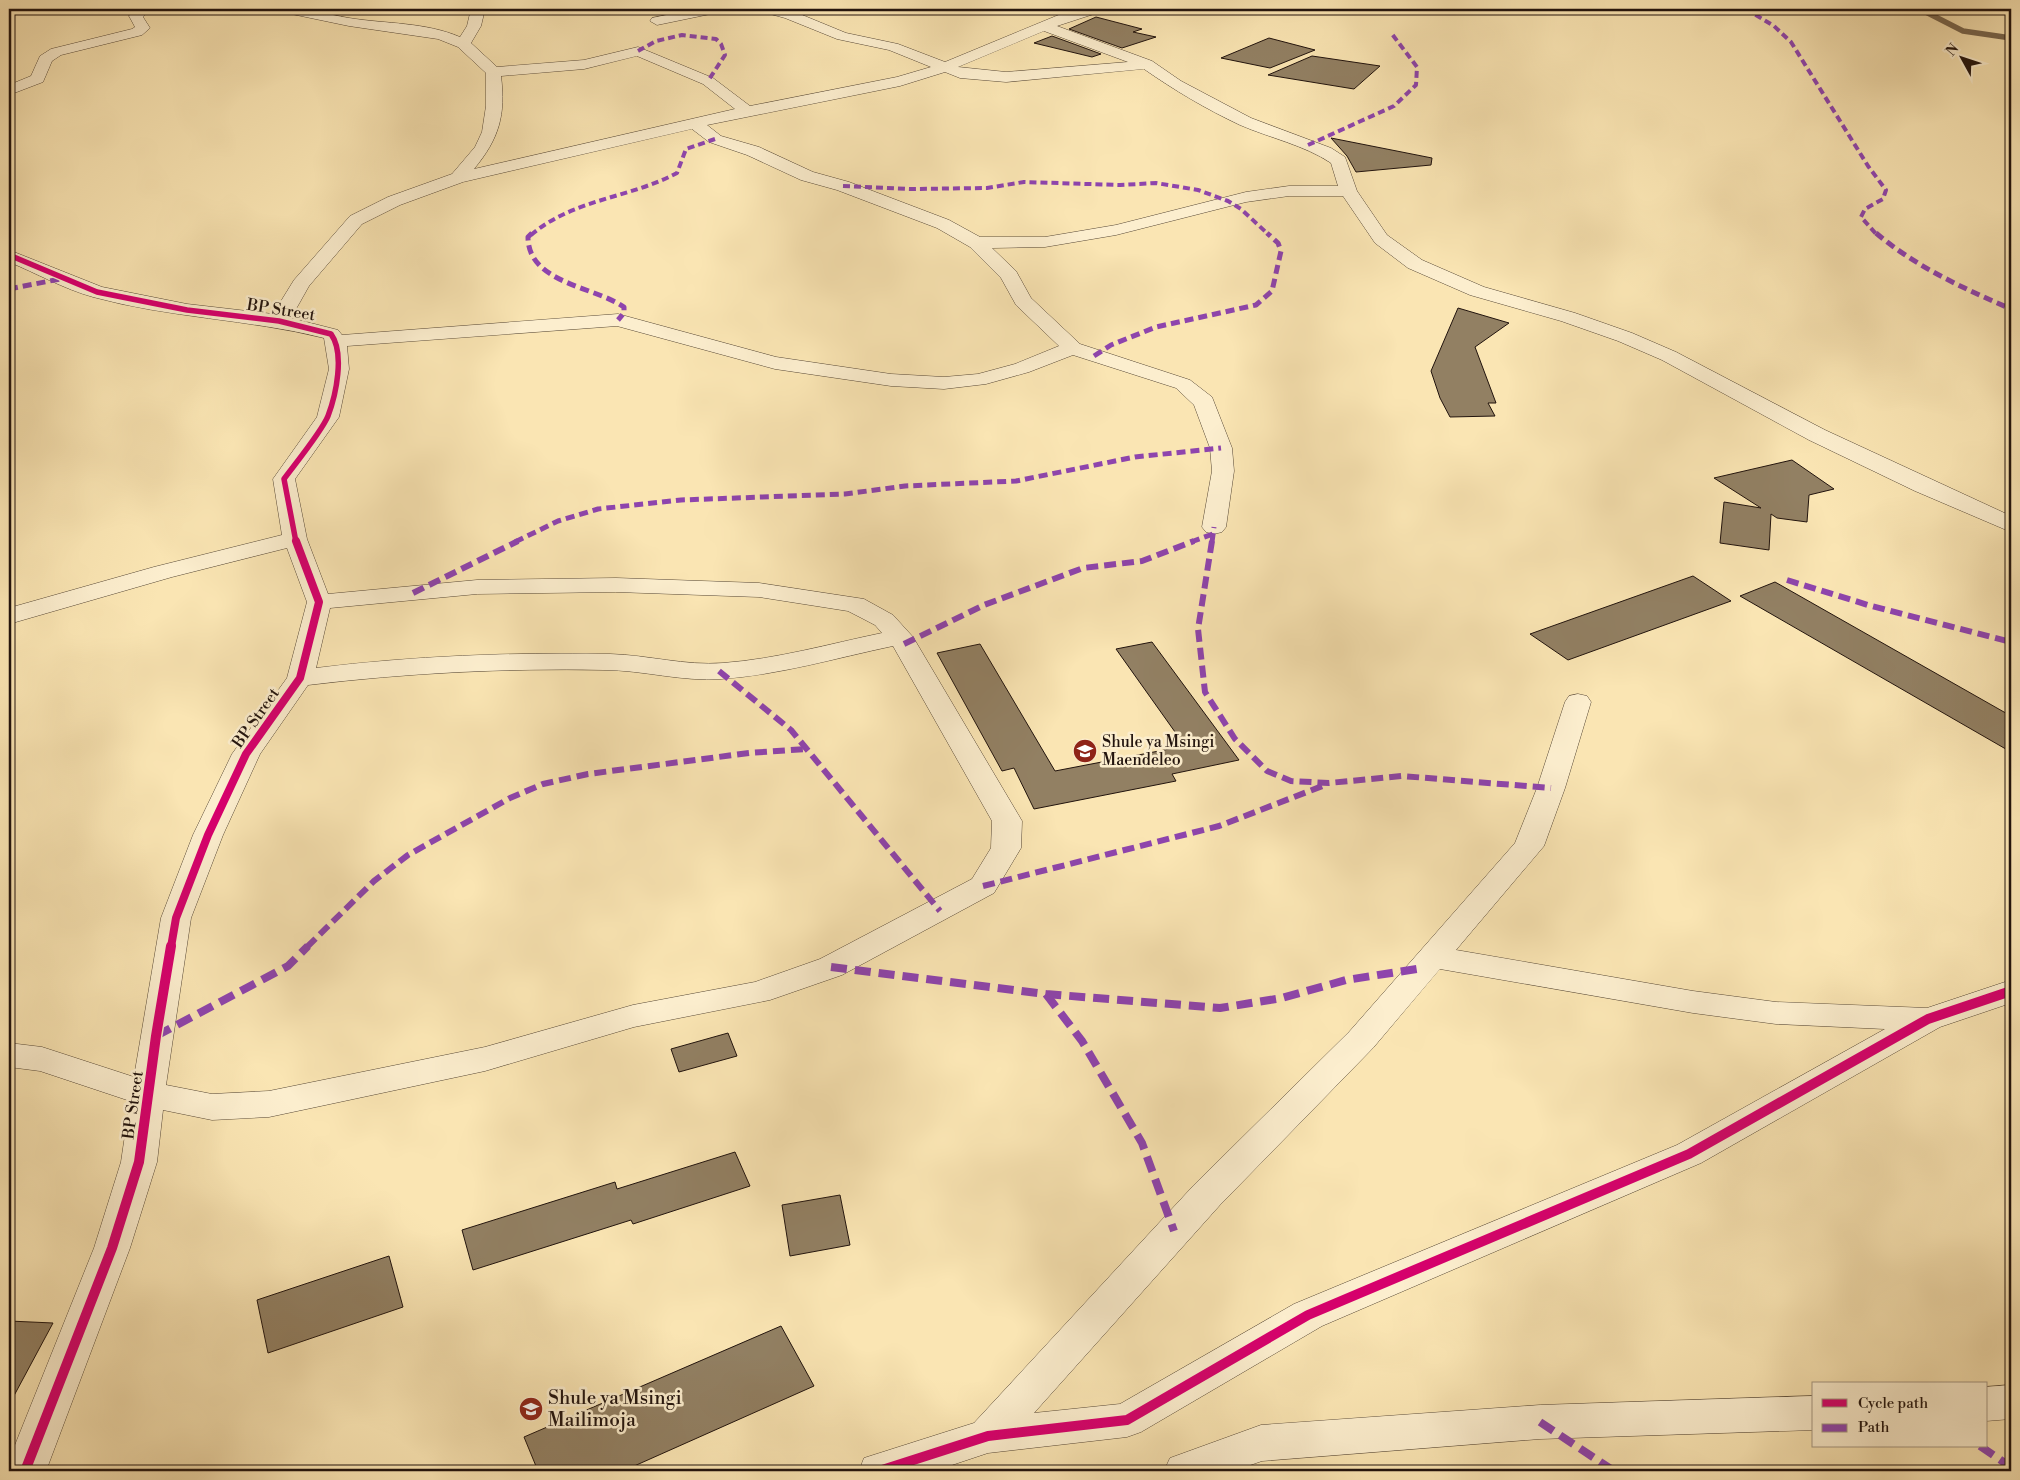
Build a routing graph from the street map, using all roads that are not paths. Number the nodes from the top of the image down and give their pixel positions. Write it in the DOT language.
graph roads {
  1 [pos="144,9"];
  2 [pos="287,9"];
  3 [pos="478,9"];
  4 [pos="715,9"];
  5 [pos="768,9"];
  6 [pos="1095,9"];
  7 [pos="656,15"];
  8 [pos="1043,26"];
  9 [pos="463,44"];
  10 [pos="638,51"];
  11 [pos="1147,64"];
  12 [pos="943,68"];
  13 [pos="493,72"];
  14 [pos="9,90"];
  15 [pos="748,111"];
  16 [pos="696,124"];
  17 [pos="458,178"];
  18 [pos="1348,191"];
  19 [pos="976,244"];
  20 [pos="9,256"];
  21 [pos="279,322"];
  22 [pos="336,341"];
  23 [pos="1073,348"];
  24 [pos="2011,525"];
  25 [pos="1214,527"];
  26 [pos="295,539"];
  27 [pos="320,602"];
  28 [pos="9,616"];
  29 [pos="900,637"];
  30 [pos="300,678"];
  31 [pos="1578,702"];
  32 [pos="1433,957"];
  33 [pos="2011,991"];
  34 [pos="1928,1019"];
  35 [pos="9,1055"];
  36 [pos="148,1094"];
  37 [pos="2011,1402"];
  38 [pos="1988,1404"];
  39 [pos="1812,1413"];
  40 [pos="988,1436"];
  41 [pos="25,1471"];
  42 [pos="879,1471"];
  43 [pos="1186,1471"];
  1 -- 14 [label="street"];
  2 -- 9 [label="street"];
  3 -- 9 [label="street"];
  4 -- 7 [label="street"];
  5 -- 12 [label="street"];
  6 -- 8 [label="street"];
  7 -- 10 [label="street"];
  8 -- 11 [label="street"];
  8 -- 12 [label="street"];
  9 -- 13 [label="street"];
  10 -- 13 [label="street"];
  10 -- 15 [label="street"];
  11 -- 12 [label="street"];
  11 -- 18 [label="street"];
  12 -- 15 [label="street"];
  13 -- 17 [label="street"];
  15 -- 16 [label="street"];
  16 -- 17 [label="street"];
  16 -- 19 [label="street"];
  17 -- 21 [label="street"];
  18 -- 19 [label="street"];
  18 -- 24 [label="street"];
  19 -- 23 [label="street"];
  20 -- 21 [label="street, BP Street"];
  21 -- 22 [label="street, BP Street"];
  22 -- 23 [label="street"];
  22 -- 26 [label="street"];
  23 -- 25 [label="street"];
  26 -- 27 [label="street"];
  26 -- 28 [label="street"];
  27 -- 29 [label="street"];
  27 -- 30 [label="street, BP Street"];
  29 -- 30 [label="street"];
  29 -- 36 [label="street"];
  30 -- 36 [label="street, BP Street"];
  31 -- 32 [label="street"];
  32 -- 34 [label="street"];
  32 -- 40 [label="street"];
  33 -- 34 [label="street"];
  34 -- 40 [label="street"];
  35 -- 36 [label="street"];
  36 -- 41 [label="street, BP Street"];
  37 -- 38 [label="street"];
  39 -- 43 [label="street"];
  40 -- 42 [label="street"];
}
